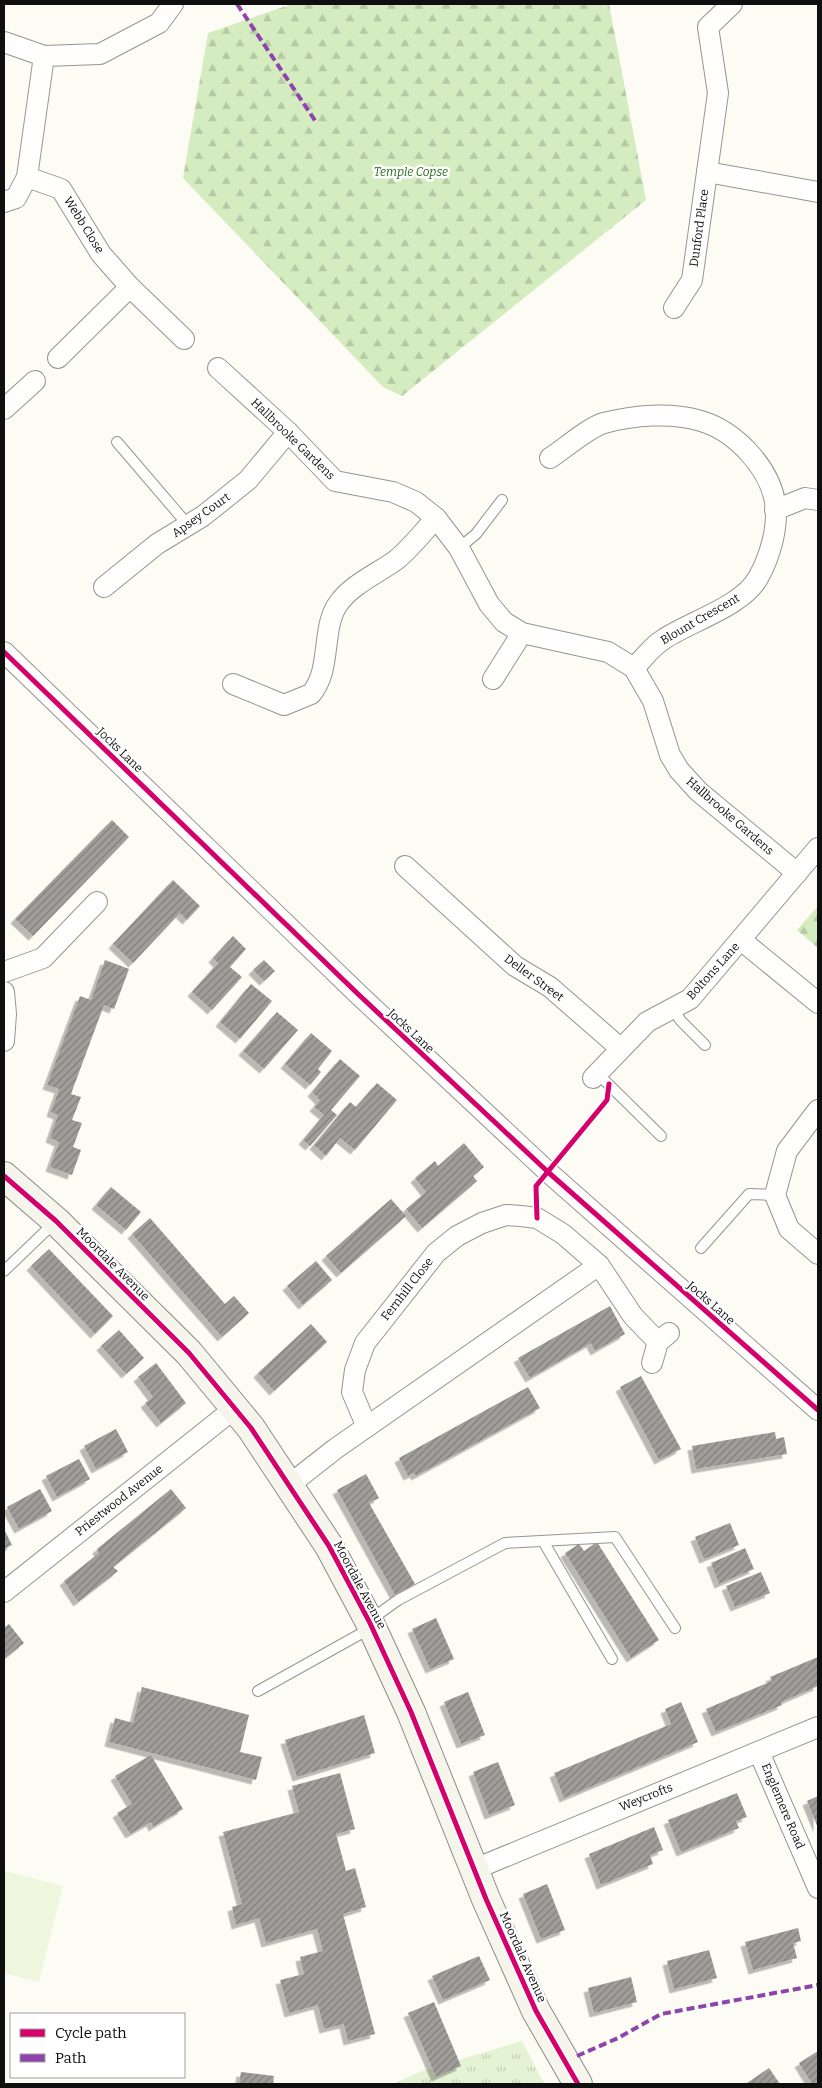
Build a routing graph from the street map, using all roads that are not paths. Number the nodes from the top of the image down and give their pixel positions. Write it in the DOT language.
graph roads {
  1 [pos="173,4"];
  2 [pos="732,4"];
  3 [pos="4,42"];
  4 [pos="44,56"];
  5 [pos="707,172"];
  6 [pos="27,177"];
  7 [pos="818,192"];
  8 [pos="4,202"];
  9 [pos="130,287"];
  10 [pos="674,308"];
  11 [pos="184,338"];
  12 [pos="58,358"];
  13 [pos="218,368"];
  14 [pos="35,381"];
  15 [pos="4,409"];
  16 [pos="288,432"];
  17 [pos="117,442"];
  18 [pos="550,458"];
  19 [pos="502,500"];
  20 [pos="818,500"];
  21 [pos="775,510"];
  22 [pos="436,518"];
  23 [pos="188,525"];
  24 [pos="459,548"];
  25 [pos="104,587"];
  26 [pos="522,633"];
  27 [pos="4,652"];
  28 [pos="634,668"];
  29 [pos="492,679"];
  30 [pos="233,684"];
  31 [pos="818,848"];
  32 [pos="405,866"];
  33 [pos="797,873"];
  34 [pos="97,902"];
  35 [pos="741,940"];
  36 [pos="4,972"];
  37 [pos="4,992"];
  38 [pos="818,1003"];
  39 [pos="672,1008"];
  40 [pos="4,1041"];
  41 [pos="705,1045"];
  42 [pos="620,1048"];
  43 [pos="595,1075"];
  44 [pos="818,1110"];
  45 [pos="661,1136"];
  46 [pos="4,1176"];
  47 [pos="775,1195"];
  48 [pos="56,1221"];
  49 [pos="701,1248"];
  50 [pos="818,1254"];
  51 [pos="599,1265"];
  52 [pos="4,1271"];
  53 [pos="652,1363"];
  54 [pos="235,1408"];
  55 [pos="818,1410"];
  56 [pos="367,1427"];
  57 [pos="289,1485"];
  58 [pos="543,1541"];
  59 [pos="4,1592"];
  60 [pos="371,1624"];
  61 [pos="675,1628"];
  62 [pos="612,1659"];
  63 [pos="258,1691"];
  64 [pos="818,1727"];
  65 [pos="759,1752"];
  66 [pos="475,1869"];
  67 [pos="818,1888"];
  68 [pos="578,2084"];
  1 -- 4 [label="street"];
  2 -- 5 [label="street, Dunford Place"];
  3 -- 4 [label="street"];
  4 -- 6 [label="street"];
  5 -- 7 [label="street, Dunford Place"];
  5 -- 10 [label="street, Dunford Place"];
  6 -- 8 [label="street"];
  6 -- 9 [label="street, Webb Close"];
  9 -- 11 [label="street, Webb Close"];
  9 -- 12 [label="street"];
  13 -- 16 [label="street, Hallbrooke Gardens"];
  14 -- 15 [label="street"];
  16 -- 22 [label="street, Hallbrooke Gardens"];
  16 -- 23 [label="street, Apsey Court"];
  17 -- 23 [label="lane"];
  18 -- 21 [label="street, Blount Crescent"];
  19 -- 24 [label="lane"];
  20 -- 21 [label="street"];
  21 -- 28 [label="street, Blount Crescent"];
  22 -- 24 [label="street, Hallbrooke Gardens"];
  22 -- 30 [label="street"];
  23 -- 25 [label="street, Apsey Court"];
  24 -- 26 [label="street, Hallbrooke Gardens"];
  26 -- 28 [label="street, Hallbrooke Gardens"];
  26 -- 29 [label="street"];
  27 -- 55 [label="street, Jocks Lane"];
  28 -- 33 [label="street, Hallbrooke Gardens"];
  31 -- 33 [label="street, Boltons Lane"];
  32 -- 42 [label="street, Deller Street"];
  33 -- 35 [label="street, Boltons Lane"];
  34 -- 36 [label="street"];
  35 -- 38 [label="street"];
  35 -- 39 [label="street, Boltons Lane"];
  37 -- 40 [label="street"];
  39 -- 41 [label="lane"];
  39 -- 42 [label="street, Boltons Lane"];
  42 -- 43 [label="street, Boltons Lane"];
  43 -- 45 [label="lane"];
  44 -- 47 [label="street"];
  46 -- 48 [label="street, Moordale Avenue"];
  47 -- 49 [label="lane"];
  47 -- 50 [label="street"];
  48 -- 52 [label="lane"];
  48 -- 54 [label="street, Moordale Avenue"];
  51 -- 53 [label="street, Fernhill Close"];
  51 -- 56 [label="street"];
  51 -- 56 [label="street, Fernhill Close"];
  54 -- 57 [label="street, Moordale Avenue"];
  54 -- 59 [label="street, Priestwood Avenue"];
  56 -- 57 [label="street"];
  57 -- 60 [label="street, Moordale Avenue"];
  58 -- 60 [label="lane"];
  58 -- 61 [label="lane"];
  58 -- 62 [label="lane"];
  60 -- 63 [label="lane"];
  60 -- 66 [label="street, Moordale Avenue"];
  64 -- 65 [label="street, Weycrofts"];
  65 -- 66 [label="street, Weycrofts"];
  65 -- 67 [label="street, Englemere Road"];
  66 -- 68 [label="street, Moordale Avenue"];
}
